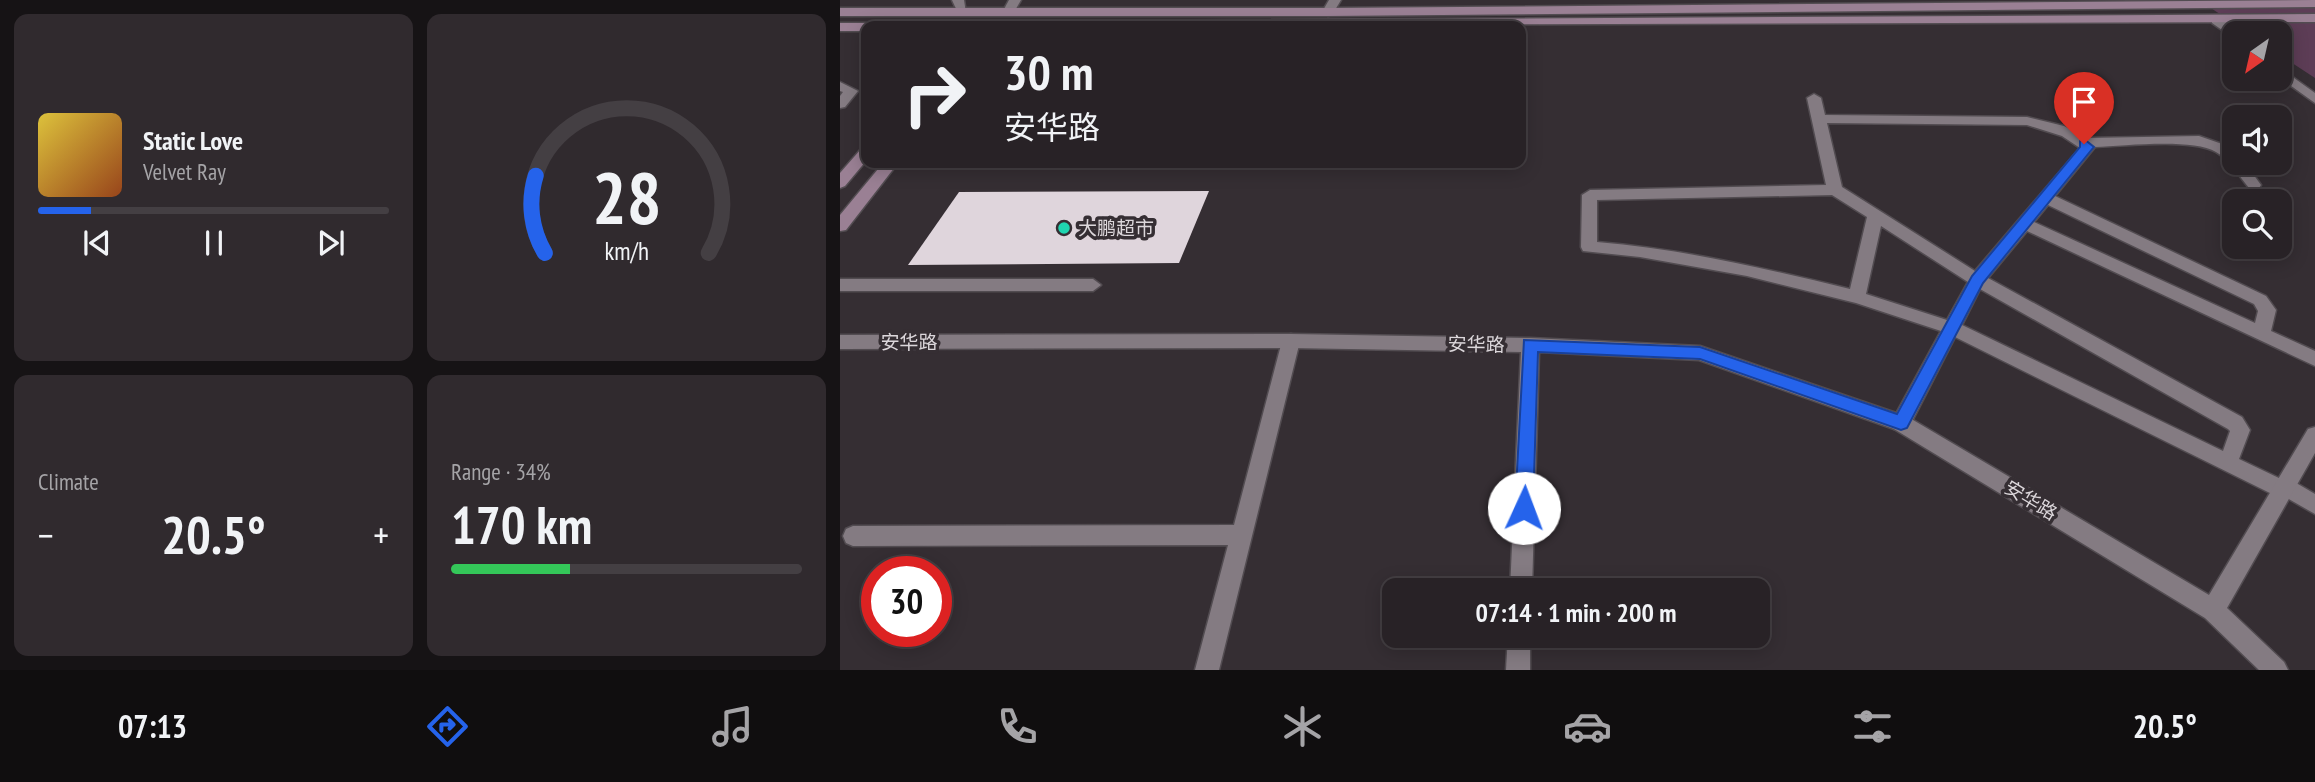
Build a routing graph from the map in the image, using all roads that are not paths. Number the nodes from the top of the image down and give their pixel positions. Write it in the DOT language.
graph roads {
  1 [pos="1335,0"];
  2 [pos="2103,3"];
  3 [pos="2190,3"];
  4 [pos="2315,3"];
  5 [pos="1012,5"];
  6 [pos="840,12"];
  7 [pos="1328,12"];
  8 [pos="961,16"];
  9 [pos="2315,18"];
  10 [pos="2216,20"];
  11 [pos="1002,21"];
  12 [pos="1526,25"];
  13 [pos="2222,25"];
  14 [pos="840,27"];
  15 [pos="861,27"];
  16 [pos="2292,81"];
  17 [pos="846,88"];
  18 [pos="1814,98"];
  19 [pos="2315,99"];
  20 [pos="840,104"];
  21 [pos="1819,119"];
  22 [pos="2084,144"];
  23 [pos="2222,150"];
  24 [pos="861,158"];
  25 [pos="887,168"];
  26 [pos="2246,175"];
  27 [pos="840,183"];
  28 [pos="2254,185"];
  29 [pos="1835,190"];
  30 [pos="2045,197"];
  31 [pos="1875,216"];
  32 [pos="2024,223"];
  33 [pos="840,226"];
  34 [pos="1977,280"];
  35 [pos="840,285"];
  36 [pos="1093,285"];
  37 [pos="1857,297"];
  38 [pos="1952,328"];
  39 [pos="2261,334"];
  40 [pos="1291,341"];
  41 [pos="840,342"];
  42 [pos="1530,345"];
  43 [pos="2315,359"];
  44 [pos="1901,423"];
  45 [pos="2315,435"];
  46 [pos="2228,463"];
  47 [pos="2284,488"];
  48 [pos="2315,505"];
  49 [pos="1242,535"];
  50 [pos="853,536"];
  51 [pos="1521,578"];
  52 [pos="2213,610"];
  53 [pos="1519,648"];
  54 [pos="1208,670"];
  55 [pos="1518,670"];
  56 [pos="2276,670"];
  1 -- 7 [label="street"];
  2 -- 3 [label="main road"];
  2 -- 7 [label="main road"];
  3 -- 4 [label="main road"];
  5 -- 7 [label="main road"];
  5 -- 8 [label="main road"];
  5 -- 11 [label="main road"];
  6 -- 8 [label="main road"];
  9 -- 10 [label="main road"];
  10 -- 12 [label="main road"];
  10 -- 13 [label="street"];
  14 -- 15 [label="main road"];
  16 -- 19 [label="street"];
  17 -- 20 [label="street"];
  18 -- 21 [label="street"];
  21 -- 22 [label="street"];
  21 -- 29 [label="street"];
  22 -- 23 [label="street"];
  22 -- 30 [label="street"];
  24 -- 27 [label="main road"];
  25 -- 33 [label="main road"];
  26 -- 28 [label="street"];
  29 -- 31 [label="street"];
  29 -- 37 [label="street"];
  30 -- 32 [label="street"];
  30 -- 39 [label="street"];
  31 -- 34 [label="street"];
  31 -- 37 [label="street"];
  32 -- 34 [label="street"];
  32 -- 39 [label="street"];
  34 -- 38 [label="street"];
  34 -- 46 [label="street"];
  35 -- 36 [label="street"];
  37 -- 38 [label="street"];
  38 -- 44 [label="street"];
  38 -- 46 [label="street"];
  39 -- 43 [label="street"];
  40 -- 41 [label="street, 安华路"];
  40 -- 42 [label="street, 安华路"];
  40 -- 49 [label="street"];
  42 -- 44 [label="street, 安华路"];
  42 -- 51 [label="street"];
  44 -- 52 [label="street, 安华路"];
  45 -- 47 [label="street"];
  46 -- 47 [label="street"];
  47 -- 48 [label="street"];
  47 -- 52 [label="street"];
  49 -- 50 [label="street"];
  49 -- 54 [label="street"];
  52 -- 56 [label="street, 安华路"];
  53 -- 55 [label="street"];
}
